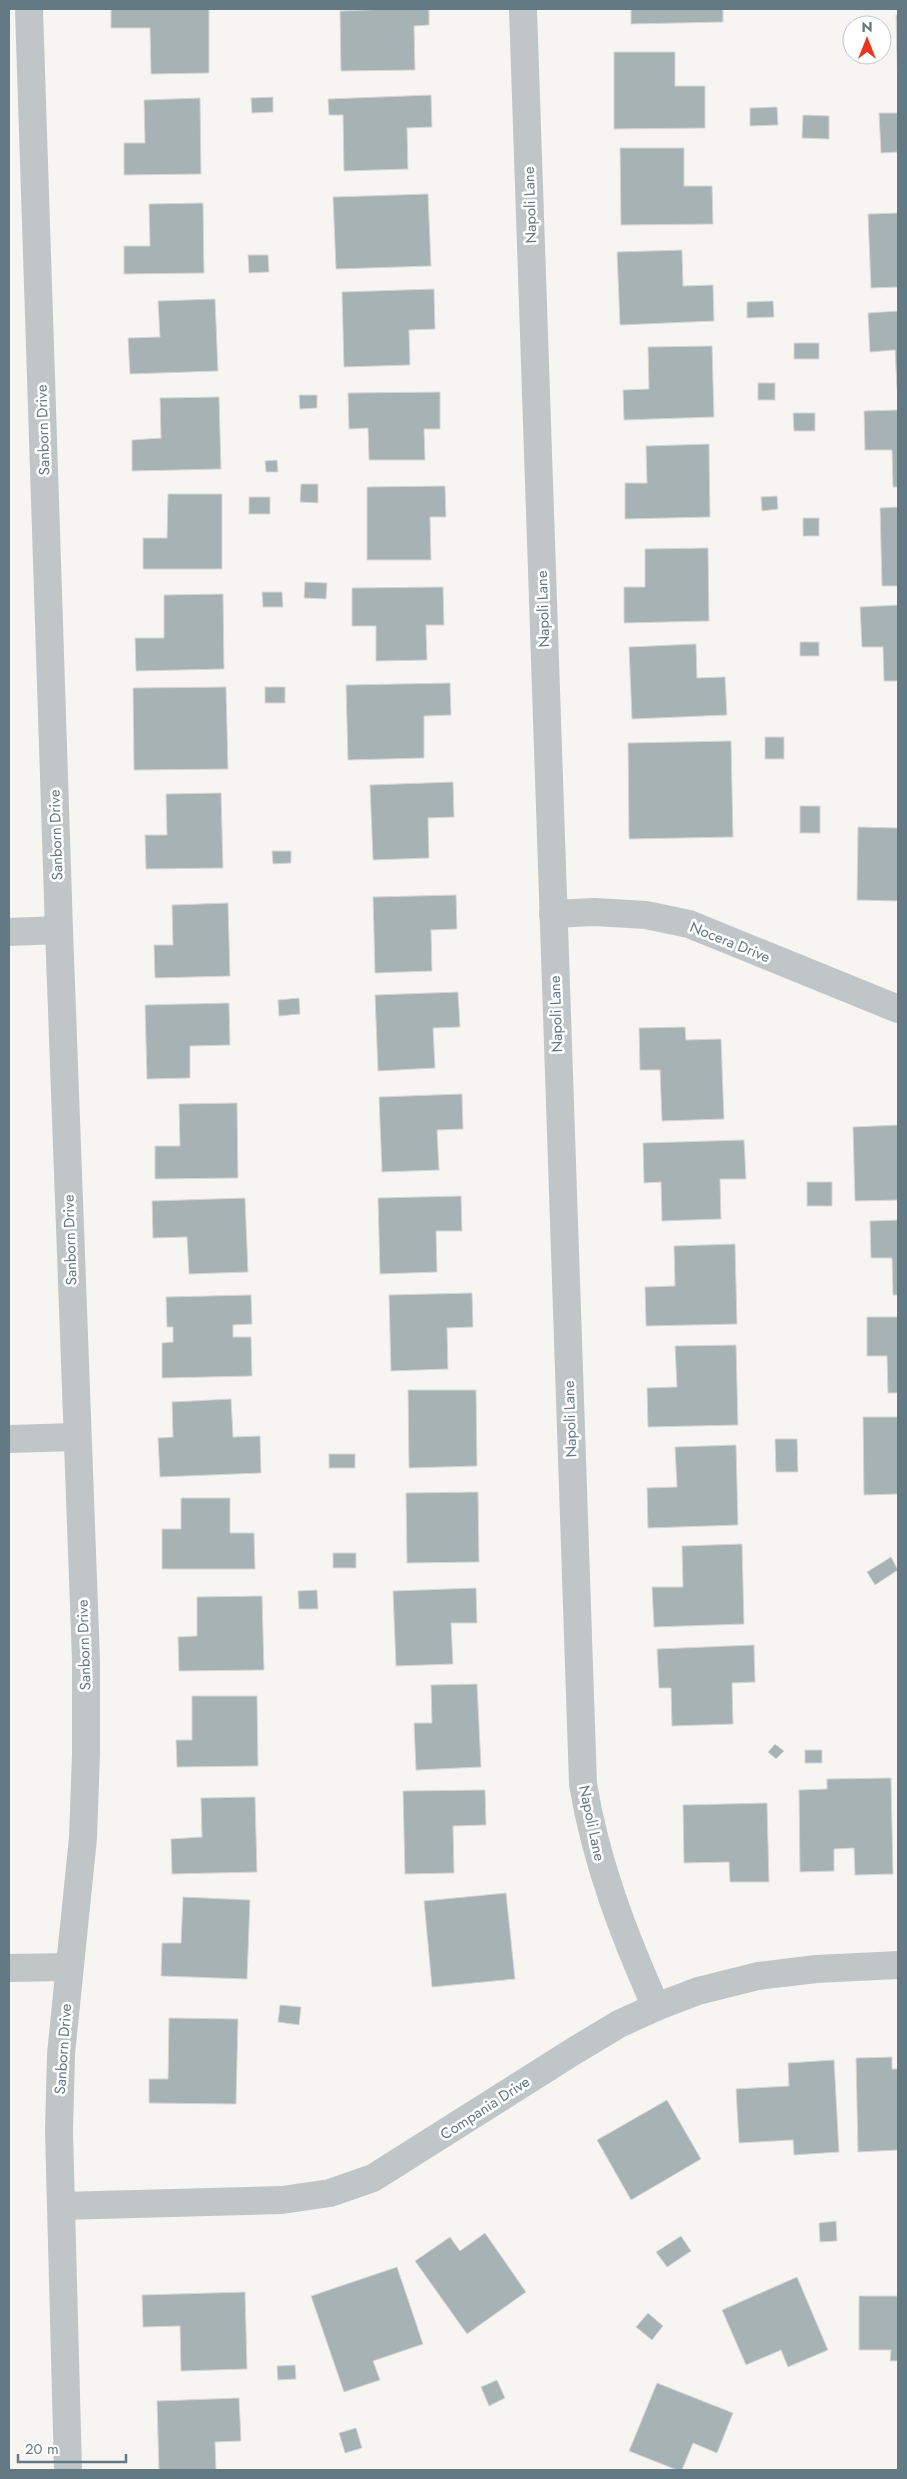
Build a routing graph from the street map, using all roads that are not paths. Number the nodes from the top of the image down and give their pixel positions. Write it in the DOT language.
graph roads {
  1 [pos="29,9"];
  2 [pos="523,9"];
  3 [pos="553,914"];
  4 [pos="59,930"];
  5 [pos="9,932"];
  6 [pos="898,1009"];
  7 [pos="76,1436"];
  8 [pos="9,1439"];
  9 [pos="898,1966"];
  10 [pos="69,1967"];
  11 [pos="9,1968"];
  12 [pos="656,2007"];
  13 [pos="61,2206"];
  14 [pos="68,2470"];
  1 -- 4 [label="street, Sanborn Drive"];
  2 -- 3 [label="street, Napoli Lane"];
  3 -- 6 [label="street, Nocera Drive"];
  3 -- 12 [label="street, Napoli Lane"];
  4 -- 5 [label="street"];
  4 -- 7 [label="street, Sanborn Drive"];
  7 -- 8 [label="street"];
  7 -- 10 [label="street, Sanborn Drive"];
  9 -- 12 [label="street, Compania Drive"];
  10 -- 11 [label="street"];
  10 -- 13 [label="street, Sanborn Drive"];
  12 -- 13 [label="street, Compania Drive"];
  13 -- 14 [label="street, Sanborn Drive"];
}
